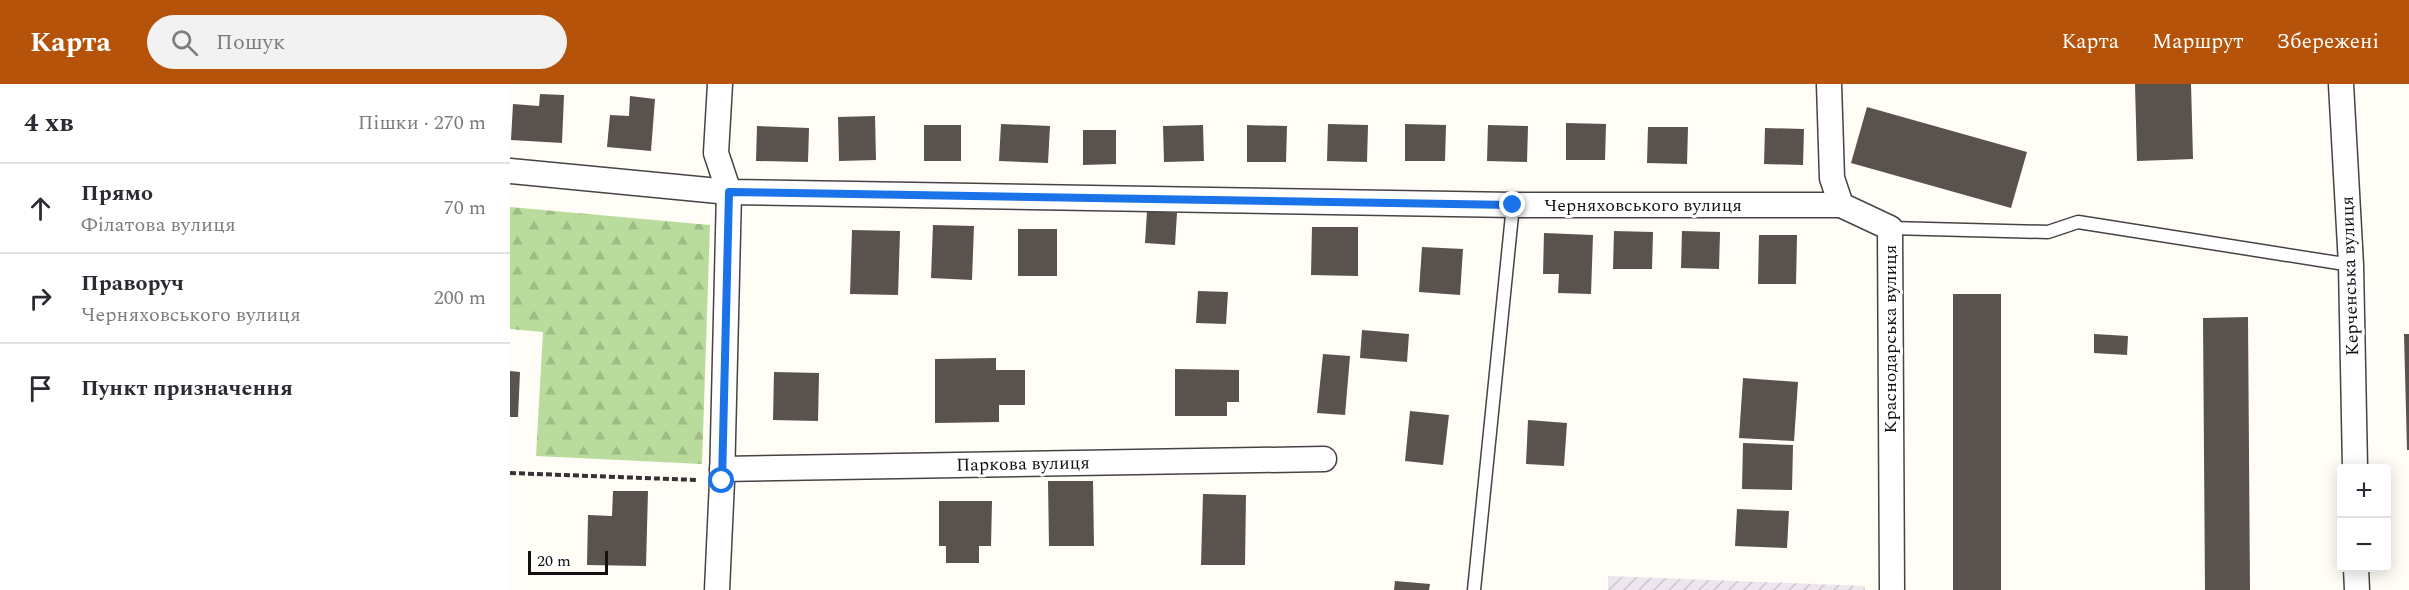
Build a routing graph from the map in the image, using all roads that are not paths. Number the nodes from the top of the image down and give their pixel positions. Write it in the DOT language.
graph roads {
  1 [pos="720,84"];
  2 [pos="1829,84"];
  3 [pos="2341,84"];
  4 [pos="510,171"];
  5 [pos="729,192"];
  6 [pos="1513,205"];
  7 [pos="1841,205"];
  8 [pos="1890,228"];
  9 [pos="2351,265"];
  10 [pos="1324,459"];
  11 [pos="2355,464"];
  12 [pos="722,475"];
  13 [pos="2356,572"];
  14 [pos="717,590"];
  15 [pos="1474,590"];
  16 [pos="1892,590"];
  17 [pos="2357,590"];
  1 -- 5 [label="street"];
  2 -- 7 [label="street"];
  3 -- 9 [label="street, Керченська вулиця"];
  4 -- 5 [label="street, Черняховського вулиця"];
  5 -- 6 [label="street, Черняховського вулиця"];
  5 -- 12 [label="street"];
  6 -- 7 [label="street, Черняховського вулиця"];
  6 -- 15 [label="lane"];
  7 -- 8 [label="street, Краснодарська вулиця"];
  8 -- 9 [label="lane"];
  8 -- 16 [label="street, Краснодарська вулиця"];
  9 -- 11 [label="street, Керченська вулиця"];
  10 -- 12 [label="street, Паркова вулиця"];
  12 -- 14 [label="street"];
  13 -- 17 [label="street"];
}
